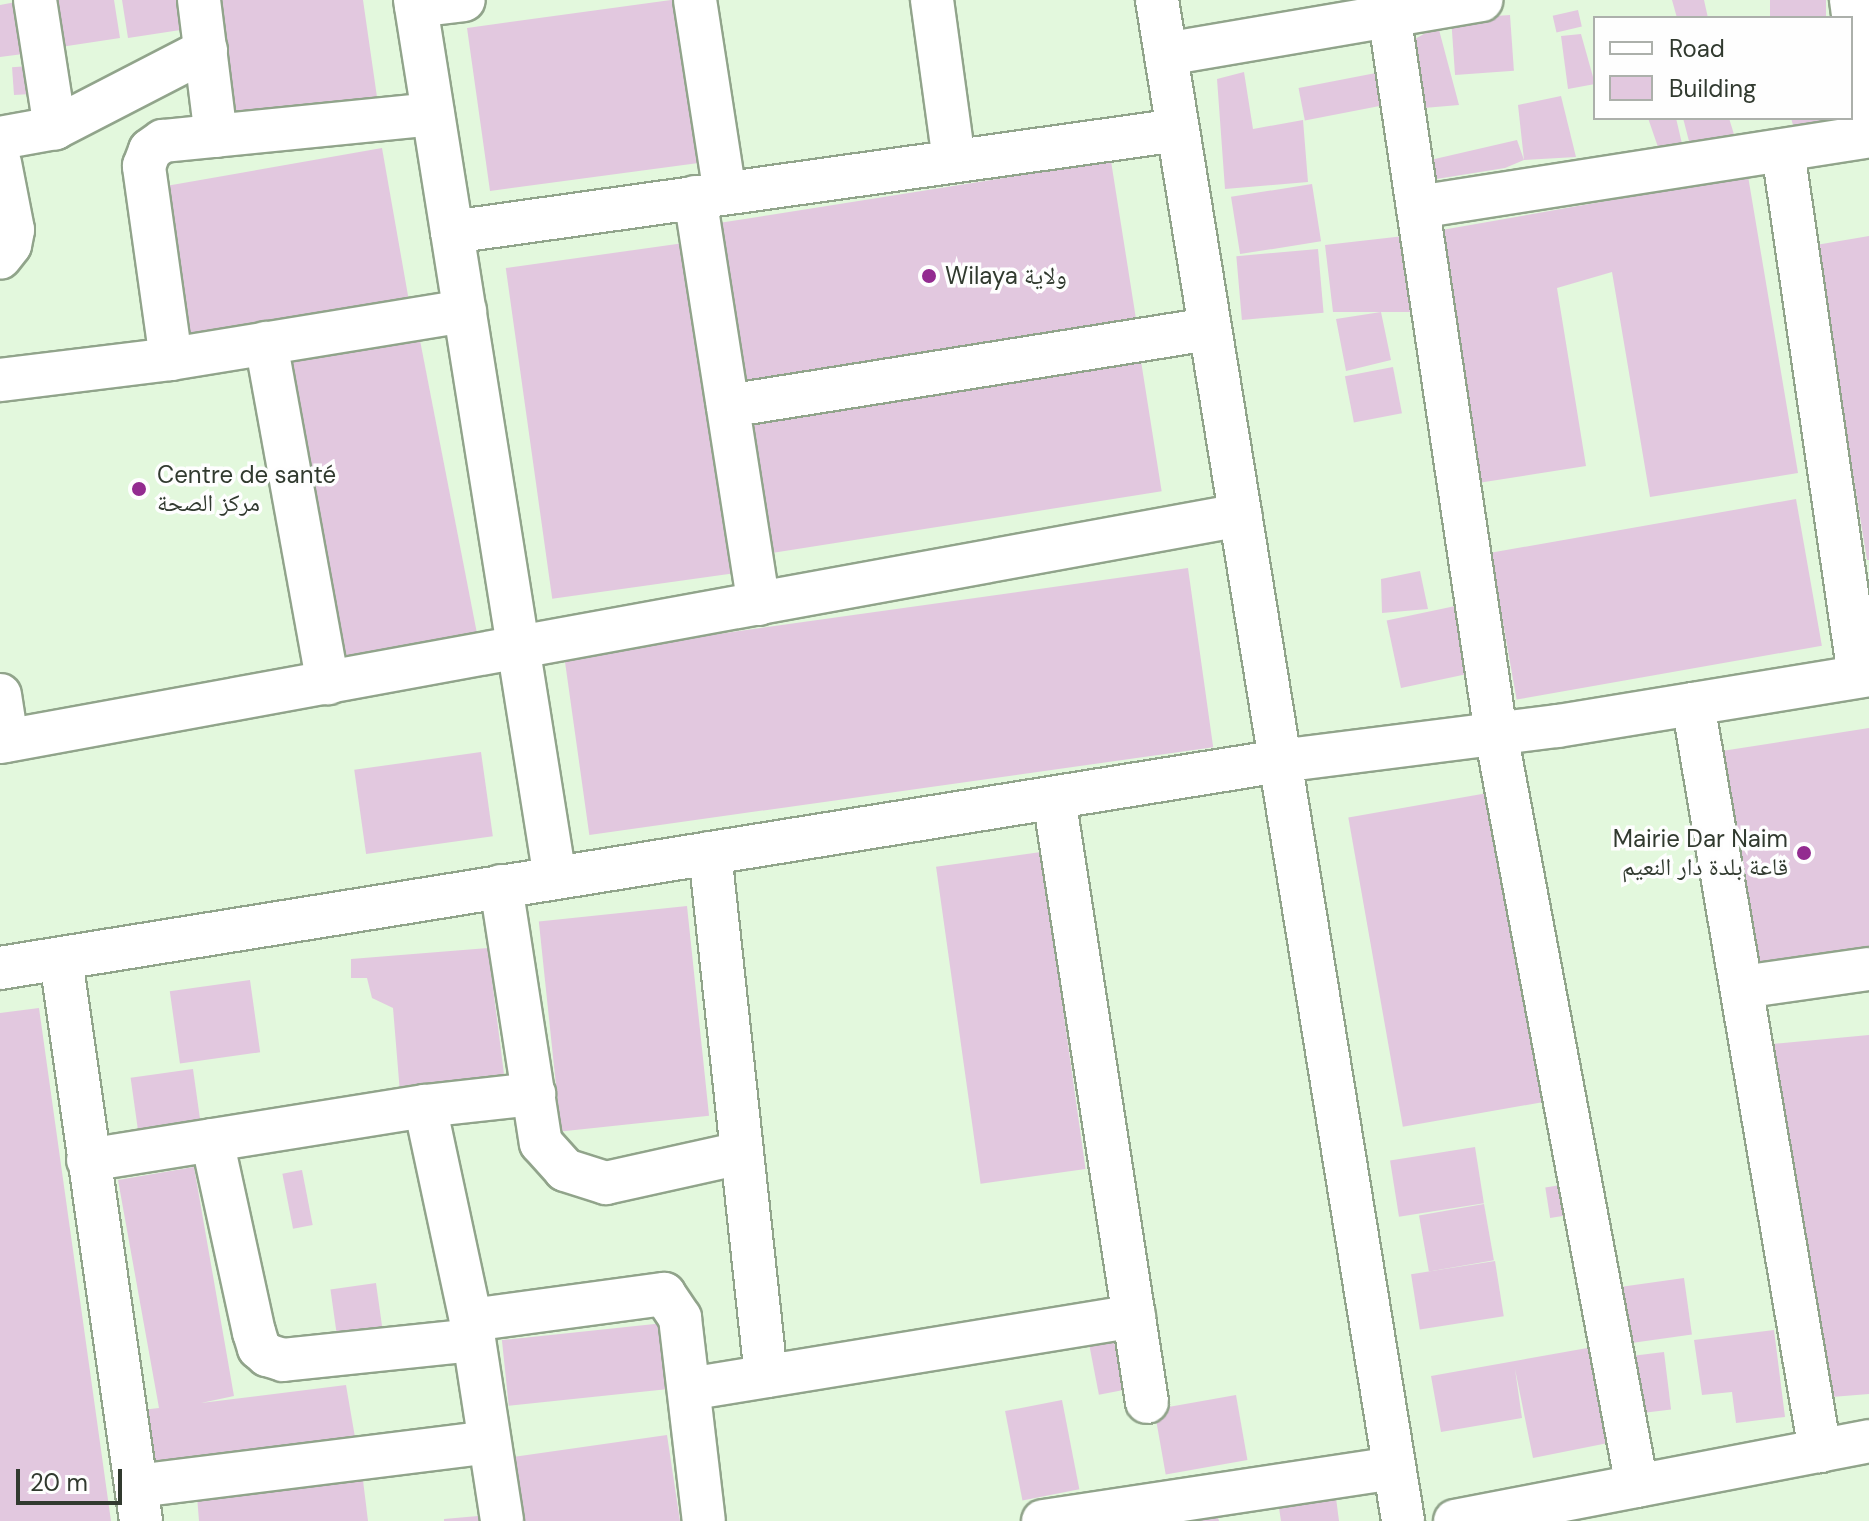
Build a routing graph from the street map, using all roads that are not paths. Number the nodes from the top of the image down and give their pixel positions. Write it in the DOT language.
graph roads {
  1 [pos="35,0"];
  2 [pos="199,0"];
  3 [pos="464,0"];
  4 [pos="695,0"];
  5 [pos="932,0"];
  6 [pos="1157,0"];
  7 [pos="1481,0"];
  8 [pos="1851,0"];
  9 [pos="416,3"];
  10 [pos="1388,8"];
  11 [pos="206,50"];
  12 [pos="1166,54"];
  13 [pos="433,114"];
  14 [pos="55,128"];
  15 [pos="1178,130"];
  16 [pos="1869,134"];
  17 [pos="216,136"];
  18 [pos="0,138"];
  19 [pos="1783,151"];
  20 [pos="954,161"];
  21 [pos="0,163"];
  22 [pos="710,195"];
  23 [pos="1418,207"];
  24 [pos="452,232"];
  25 [pos="0,258"];
  26 [pos="465,311"];
  27 [pos="1210,329"];
  28 [pos="266,343"];
  29 [pos="171,359"];
  30 [pos="0,380"];
  31 [pos="728,406"];
  32 [pos="1240,515"];
  33 [pos="759,604"];
  34 [pos="519,649"];
  35 [pos="1864,675"];
  36 [pos="328,683"];
  37 [pos="0,695"];
  38 [pos="1693,704"];
  39 [pos="1496,734"];
  40 [pos="4,741"];
  41 [pos="1280,761"];
  42 [pos="1054,798"];
  43 [pos="710,853"];
  44 [pos="555,878"];
  45 [pos="501,886"];
  46 [pos="61,960"];
  47 [pos="0,968"];
  48 [pos="1869,969"];
  49 [pos="1742,987"];
  50 [pos="534,1094"];
  51 [pos="425,1106"];
  52 [pos="212,1140"];
  53 [pos="741,1153"];
  54 [pos="88,1160"];
  55 [pos="1134,1316"];
  56 [pos="472,1330"];
  57 [pos="766,1376"];
  58 [pos="689,1389"];
  59 [pos="1147,1402"];
  60 [pos="1869,1441"];
  61 [pos="488,1442"];
  62 [pos="1820,1451"];
  63 [pos="1393,1468"];
  64 [pos="1637,1486"];
  65 [pos="139,1504"];
  66 [pos="502,1521"];
  67 [pos="704,1521"];
  68 [pos="1043,1521"];
  69 [pos="1403,1521"];
  70 [pos="1455,1521"];
  1 -- 14 [label="street"];
  2 -- 11 [label="street"];
  3 -- 9 [label="street"];
  4 -- 22 [label="street"];
  5 -- 20 [label="street"];
  6 -- 12 [label="street"];
  7 -- 10 [label="street"];
  8 -- 16 [label="street"];
  9 -- 13 [label="street"];
  10 -- 12 [label="street"];
  10 -- 23 [label="street"];
  11 -- 14 [label="street"];
  11 -- 17 [label="street"];
  12 -- 15 [label="street"];
  13 -- 17 [label="street"];
  13 -- 24 [label="street"];
  14 -- 18 [label="street"];
  15 -- 20 [label="street"];
  15 -- 27 [label="street"];
  16 -- 19 [label="street"];
  17 -- 29 [label="street"];
  19 -- 23 [label="street"];
  19 -- 35 [label="street"];
  20 -- 22 [label="street"];
  21 -- 25 [label="street"];
  22 -- 24 [label="street"];
  22 -- 31 [label="street"];
  23 -- 39 [label="street"];
  24 -- 26 [label="street"];
  26 -- 28 [label="street"];
  26 -- 34 [label="street"];
  27 -- 31 [label="street"];
  27 -- 32 [label="street"];
  28 -- 29 [label="street"];
  28 -- 36 [label="street"];
  29 -- 30 [label="street"];
  31 -- 33 [label="street"];
  32 -- 33 [label="street"];
  32 -- 41 [label="street"];
  33 -- 34 [label="street"];
  34 -- 36 [label="street"];
  34 -- 44 [label="street"];
  35 -- 38 [label="street"];
  36 -- 40 [label="street"];
  37 -- 40 [label="street"];
  38 -- 39 [label="street"];
  38 -- 49 [label="street"];
  39 -- 41 [label="street"];
  39 -- 64 [label="street"];
  41 -- 42 [label="street"];
  41 -- 63 [label="street"];
  42 -- 43 [label="street"];
  42 -- 55 [label="street"];
  43 -- 44 [label="street"];
  43 -- 53 [label="street"];
  44 -- 45 [label="street"];
  45 -- 46 [label="street"];
  45 -- 50 [label="street"];
  46 -- 47 [label="street"];
  46 -- 54 [label="street"];
  48 -- 49 [label="street"];
  49 -- 62 [label="street"];
  50 -- 51 [label="street"];
  50 -- 53 [label="street"];
  51 -- 52 [label="street"];
  51 -- 56 [label="street"];
  52 -- 54 [label="street"];
  52 -- 56 [label="street"];
  53 -- 57 [label="street"];
  54 -- 65 [label="street"];
  55 -- 57 [label="street"];
  55 -- 59 [label="street"];
  56 -- 58 [label="street"];
  56 -- 61 [label="street"];
  57 -- 58 [label="street"];
  58 -- 67 [label="street"];
  60 -- 62 [label="street"];
  61 -- 65 [label="street"];
  61 -- 66 [label="street"];
  62 -- 64 [label="street"];
  63 -- 68 [label="street"];
  63 -- 69 [label="street"];
  64 -- 70 [label="street"];
}
